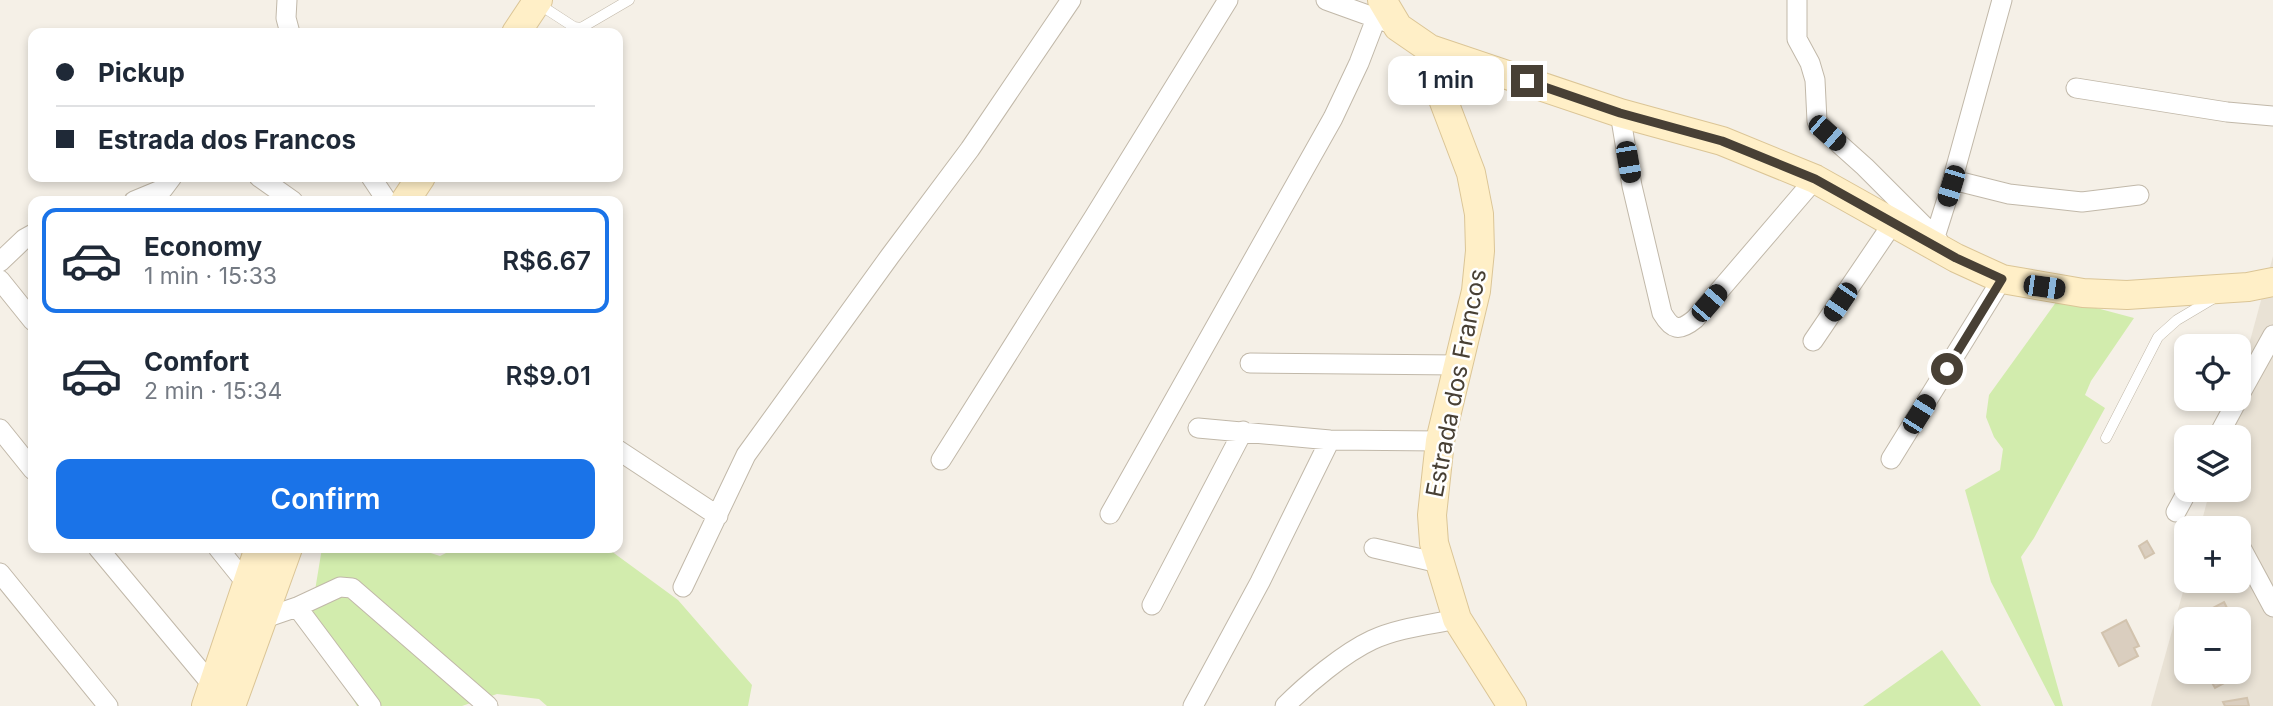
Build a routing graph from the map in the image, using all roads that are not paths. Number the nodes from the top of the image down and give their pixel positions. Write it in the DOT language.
graph roads {
  1 [pos="287,0"];
  2 [pos="629,0"];
  3 [pos="1071,0"];
  4 [pos="1228,0"];
  5 [pos="1326,0"];
  6 [pos="1797,0"];
  7 [pos="2002,0"];
  8 [pos="537,1"];
  9 [pos="1386,14"];
  10 [pos="289,28"];
  11 [pos="519,28"];
  12 [pos="1430,49"];
  13 [pos="2076,88"];
  14 [pos="1620,113"];
  15 [pos="2273,116"];
  16 [pos="1815,179"];
  17 [pos="267,182"];
  18 [pos="1951,186"];
  19 [pos="169,189"];
  20 [pos="2139,195"];
  21 [pos="149,196"];
  22 [pos="286,196"];
  23 [pos="1893,223"];
  24 [pos="28,237"];
  25 [pos="1935,237"];
  26 [pos="1956,258"];
  27 [pos="0,262"];
  28 [pos="2002,279"];
  29 [pos="0,280"];
  30 [pos="2273,282"];
  31 [pos="2229,289"];
  32 [pos="28,315"];
  33 [pos="2273,335"];
  34 [pos="1813,341"];
  35 [pos="1250,363"];
  36 [pos="1458,365"];
  37 [pos="2251,375"];
  38 [pos="1198,428"];
  39 [pos="0,429"];
  40 [pos="1243,431"];
  41 [pos="2106,438"];
  42 [pos="1330,440"];
  43 [pos="1440,441"];
  44 [pos="623,453"];
  45 [pos="1891,459"];
  46 [pos="941,460"];
  47 [pos="28,464"];
  48 [pos="2181,502"];
  49 [pos="2176,512"];
  50 [pos="1110,514"];
  51 [pos="718,516"];
  52 [pos="1374,548"];
  53 [pos="102,553"];
  54 [pos="222,553"];
  55 [pos="257,553"];
  56 [pos="287,553"];
  57 [pos="1439,563"];
  58 [pos="2251,566"];
  59 [pos="0,573"];
  60 [pos="247,584"];
  61 [pos="683,587"];
  62 [pos="1152,605"];
  63 [pos="297,607"];
  64 [pos="2273,607"];
  65 [pos="262,619"];
  66 [pos="1457,619"];
  67 [pos="217,699"];
  68 [pos="108,706"];
  69 [pos="371,706"];
  70 [pos="488,706"];
  71 [pos="1193,706"];
  72 [pos="1284,706"];
  73 [pos="1512,706"];
  1 -- 10 [label="street"];
  2 -- 8 [label="lane"];
  3 -- 51 [label="street"];
  4 -- 46 [label="street"];
  5 -- 9 [label="street"];
  6 -- 25 [label="street"];
  7 -- 18 [label="street"];
  8 -- 11 [label="street"];
  9 -- 12 [label="street"];
  9 -- 50 [label="street"];
  12 -- 14 [label="street"];
  12 -- 36 [label="street, Estrada dos Francos"];
  13 -- 15 [label="street"];
  14 -- 16 [label="street"];
  14 -- 16 [label="street"];
  16 -- 23 [label="street"];
  17 -- 22 [label="street"];
  18 -- 20 [label="street"];
  18 -- 25 [label="street"];
  19 -- 21 [label="street"];
  23 -- 26 [label="street"];
  23 -- 34 [label="street"];
  24 -- 27 [label="street"];
  25 -- 26 [label="street"];
  26 -- 28 [label="street"];
  28 -- 31 [label="street"];
  28 -- 45 [label="street"];
  29 -- 32 [label="street"];
  30 -- 31 [label="street"];
  31 -- 41 [label="lane"];
  33 -- 37 [label="street"];
  35 -- 36 [label="street"];
  36 -- 43 [label="street, Estrada dos Francos"];
  38 -- 40 [label="street"];
  39 -- 47 [label="street"];
  40 -- 42 [label="street"];
  40 -- 62 [label="street"];
  42 -- 43 [label="street"];
  42 -- 71 [label="street"];
  43 -- 57 [label="street, Estrada dos Francos"];
  44 -- 51 [label="street"];
  48 -- 49 [label="street"];
  51 -- 61 [label="street"];
  52 -- 57 [label="street"];
  53 -- 67 [label="street"];
  54 -- 60 [label="street"];
  55 -- 60 [label="street"];
  56 -- 65 [label="street"];
  57 -- 66 [label="street, Estrada dos Francos"];
  58 -- 64 [label="street"];
  59 -- 68 [label="street"];
  60 -- 67 [label="street"];
  63 -- 65 [label="street"];
  63 -- 69 [label="street"];
  63 -- 70 [label="street"];
  65 -- 67 [label="street"];
  66 -- 72 [label="street"];
  66 -- 73 [label="street, Estrada dos Francos"];
}
